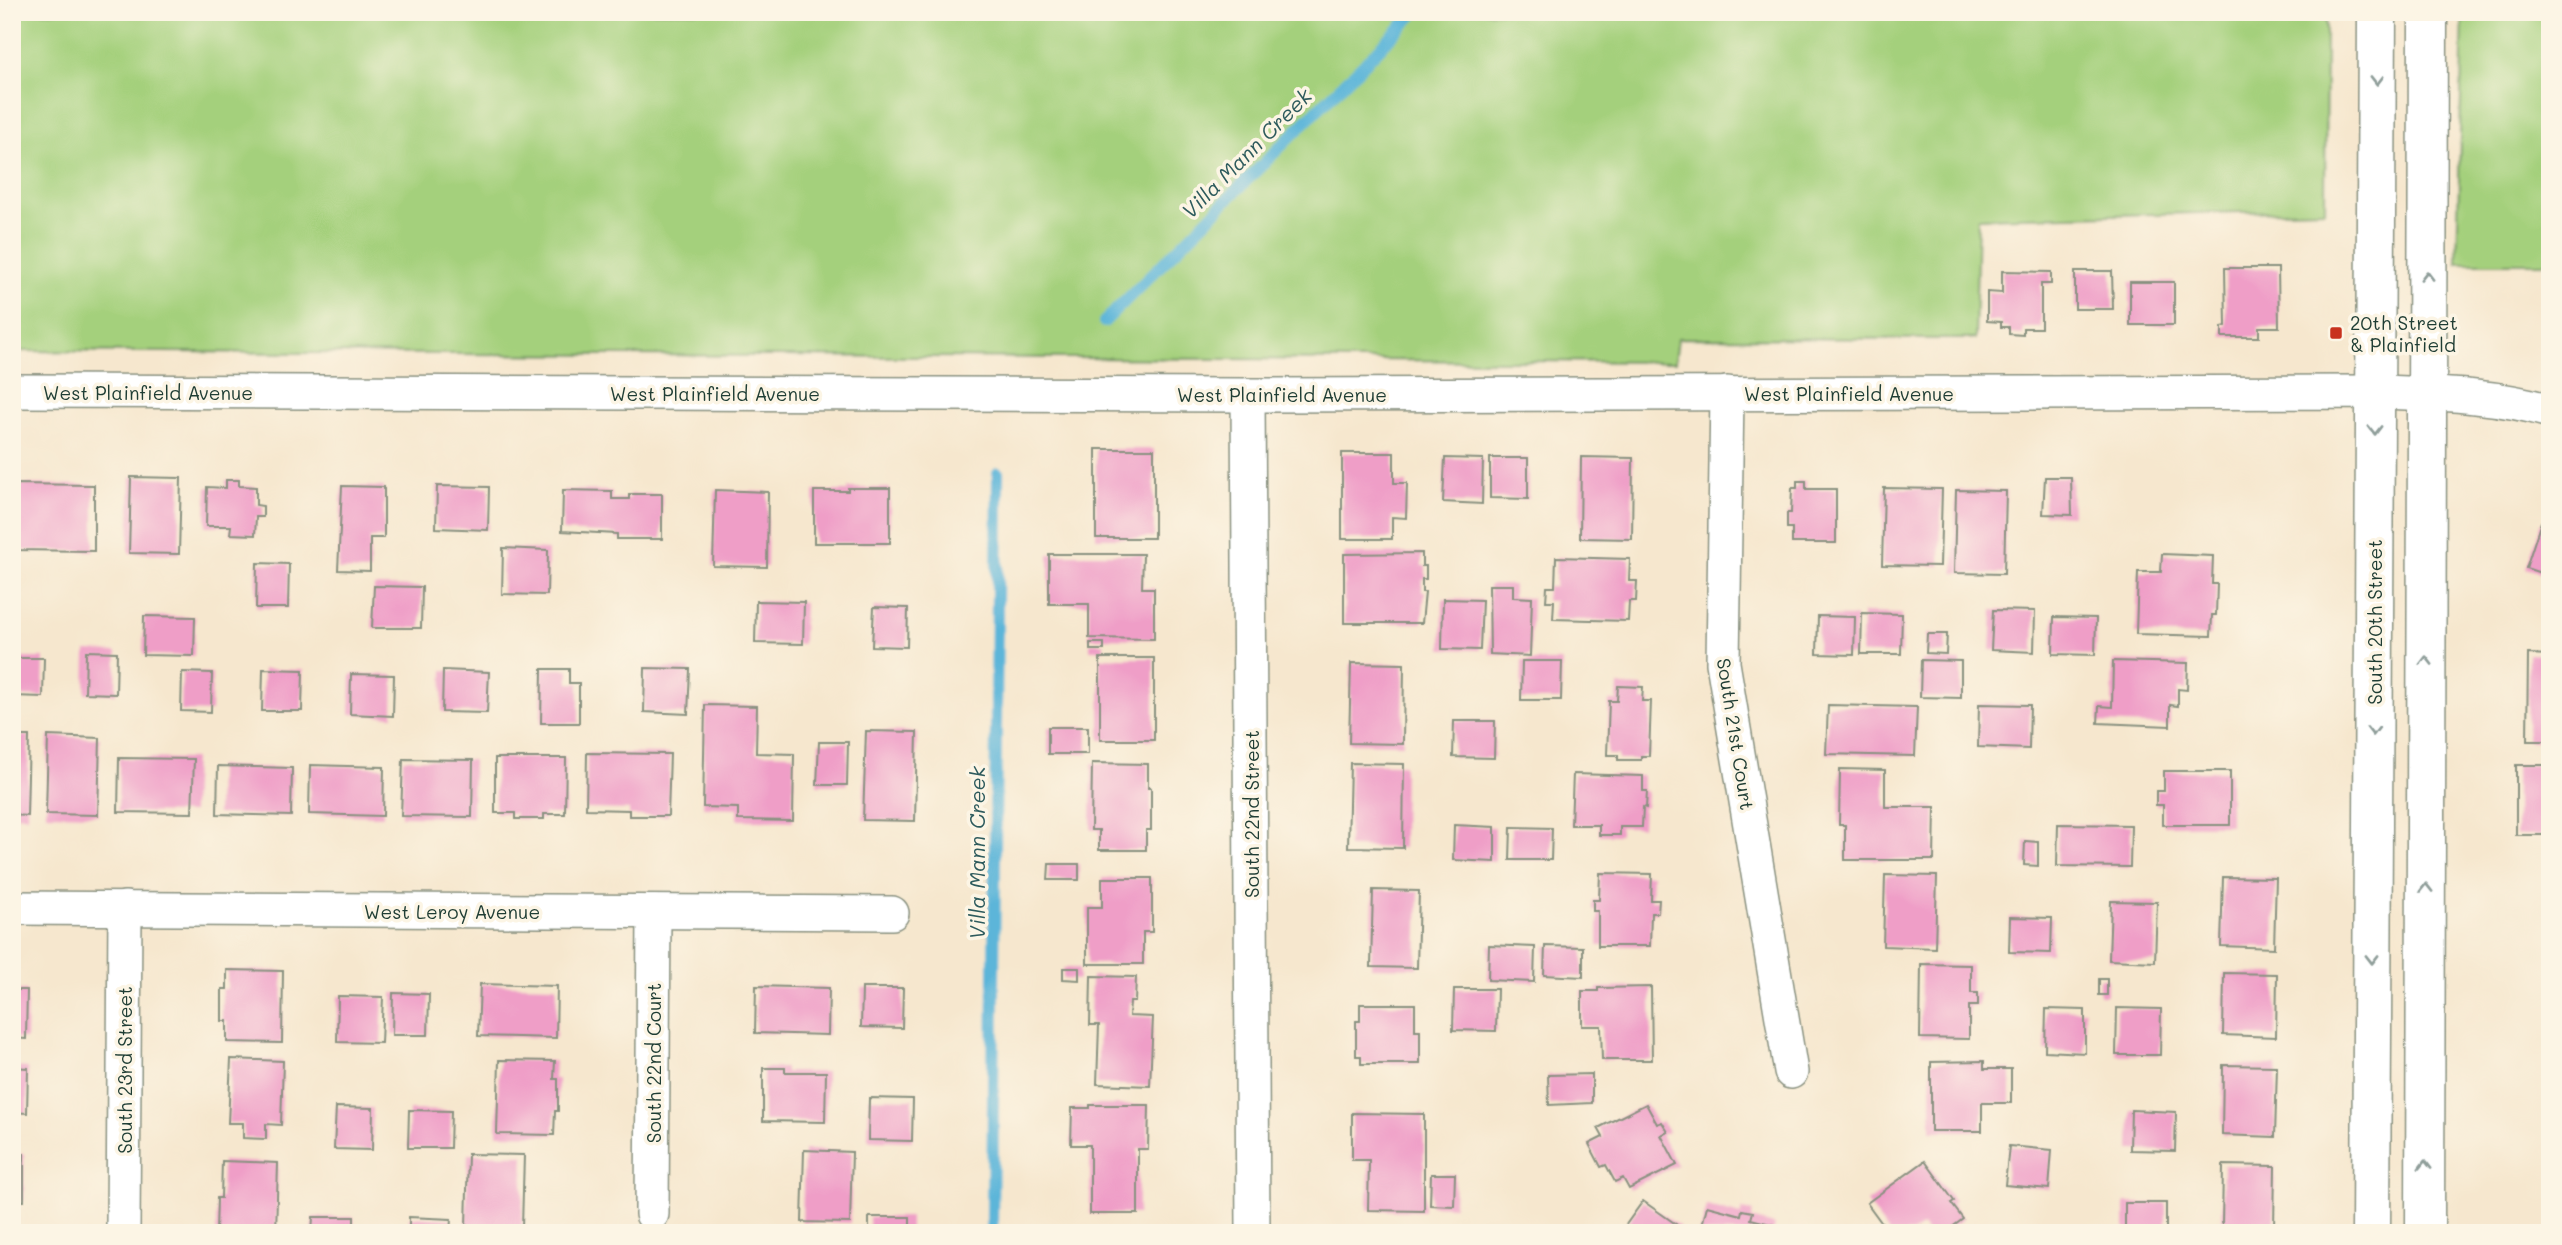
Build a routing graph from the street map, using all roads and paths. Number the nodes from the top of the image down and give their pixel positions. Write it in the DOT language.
graph roads {
  1 [pos="2377,12"];
  2 [pos="2428,12"];
  3 [pos="12,391"];
  4 [pos="2375,392"];
  5 [pos="1727,393"];
  6 [pos="2427,393"];
  7 [pos="1248,395"];
  8 [pos="2550,411"];
  9 [pos="12,908"];
  10 [pos="125,908"];
  11 [pos="654,912"];
  12 [pos="892,913"];
  13 [pos="1791,1072"];
  14 [pos="652,1214"];
  15 [pos="123,1233"];
  16 [pos="1253,1233"];
  17 [pos="2371,1233"];
  18 [pos="2425,1233"];
  1 -- 4 [label="street, South 20th Street, one-way"];
  6 -- 2 [label="street, one-way"];
  3 -- 7 [label="street, West Plainfield Avenue"];
  4 -- 5 [label="street, West Plainfield Avenue"];
  4 -- 6 [label="street, West Plainfield Avenue"];
  4 -- 17 [label="street, South 20th Street, one-way"];
  5 -- 7 [label="street, West Plainfield Avenue"];
  5 -- 13 [label="street, South 21st Court"];
  6 -- 8 [label="street, West Plainfield Avenue"];
  18 -- 6 [label="street, one-way"];
  7 -- 16 [label="street, South 22nd Street"];
  9 -- 10 [label="street, West Leroy Avenue"];
  10 -- 11 [label="street, West Leroy Avenue"];
  10 -- 15 [label="street, South 23rd Street"];
  11 -- 12 [label="street, West Leroy Avenue"];
  11 -- 14 [label="street, South 22nd Court"];
}
